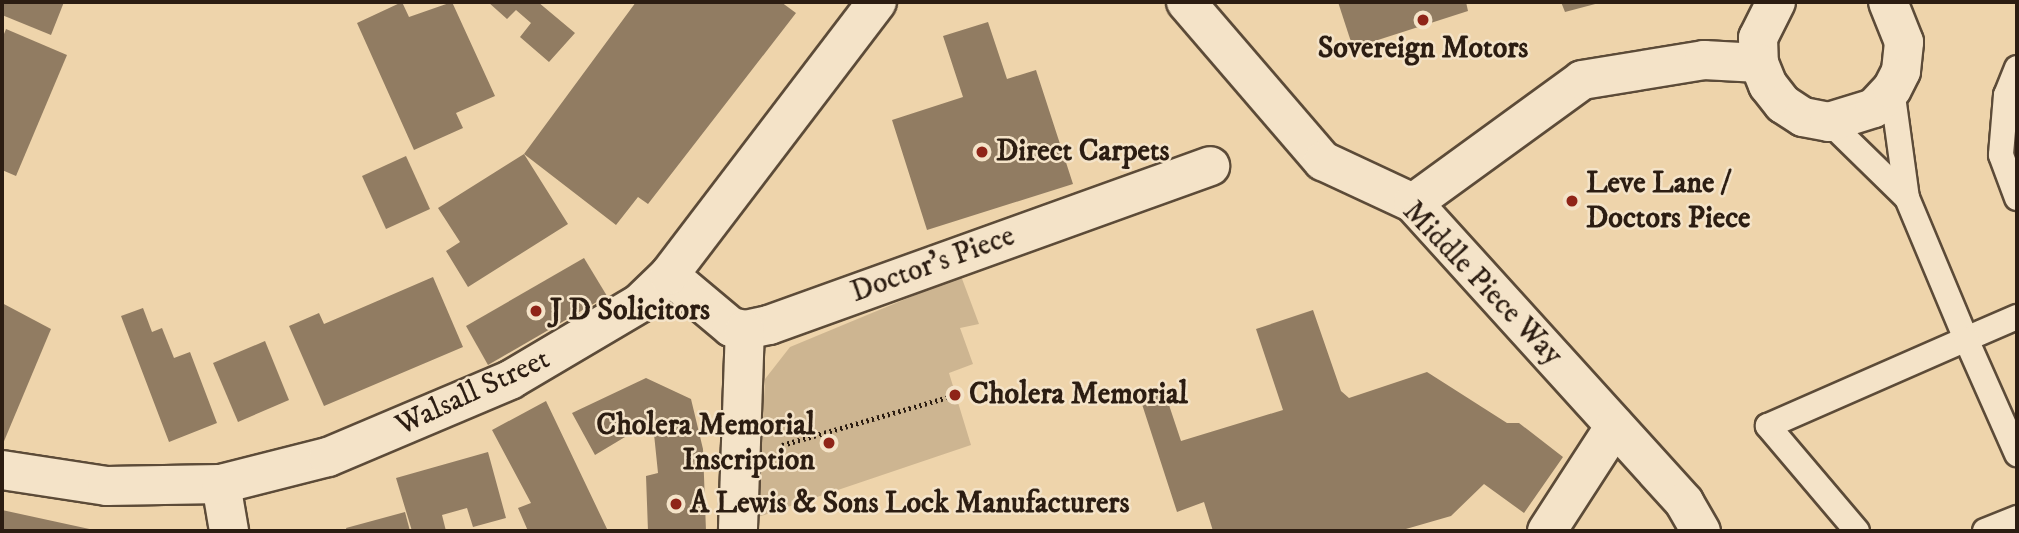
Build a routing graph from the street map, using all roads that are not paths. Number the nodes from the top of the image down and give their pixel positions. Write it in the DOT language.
graph roads {
  1 [pos="877,2"];
  2 [pos="1186,2"];
  3 [pos="1776,2"];
  4 [pos="1904,8"];
  5 [pos="1759,63"];
  6 [pos="2017,68"];
  7 [pos="1892,89"];
  8 [pos="1829,122"];
  9 [pos="1210,166"];
  10 [pos="1907,198"];
  11 [pos="2017,198"];
  12 [pos="1413,203"];
  13 [pos="669,275"];
  14 [pos="2017,317"];
  15 [pos="745,330"];
  16 [pos="1966,339"];
  17 [pos="1615,426"];
  18 [pos="2017,454"];
  19 [pos="2,471"];
  20 [pos="221,484"];
  21 [pos="2017,518"];
  22 [pos="738,528"];
  23 [pos="229,531"];
  24 [pos="1547,531"];
  25 [pos="1701,531"];
  26 [pos="1857,531"];
  27 [pos="1985,531"];
  1 -- 13 [label="street, Walsall Street"];
  2 -- 12 [label="street, Middle Piece Way"];
  3 -- 5 [label="street"];
  4 -- 7 [label="street"];
  5 -- 8 [label="street"];
  5 -- 12 [label="street"];
  6 -- 11 [label="lane"];
  7 -- 8 [label="street"];
  7 -- 10 [label="lane"];
  8 -- 10 [label="lane"];
  9 -- 15 [label="street, Doctor's Piece"];
  10 -- 16 [label="lane"];
  12 -- 17 [label="street, Middle Piece Way"];
  13 -- 15 [label="street"];
  13 -- 20 [label="street, Walsall Street"];
  14 -- 16 [label="lane"];
  15 -- 22 [label="street"];
  16 -- 18 [label="lane"];
  16 -- 26 [label="lane"];
  17 -- 24 [label="street"];
  17 -- 25 [label="street, Middle Piece Way"];
  19 -- 20 [label="street, Walsall Street"];
  20 -- 23 [label="street"];
  21 -- 27 [label="lane"];
}
